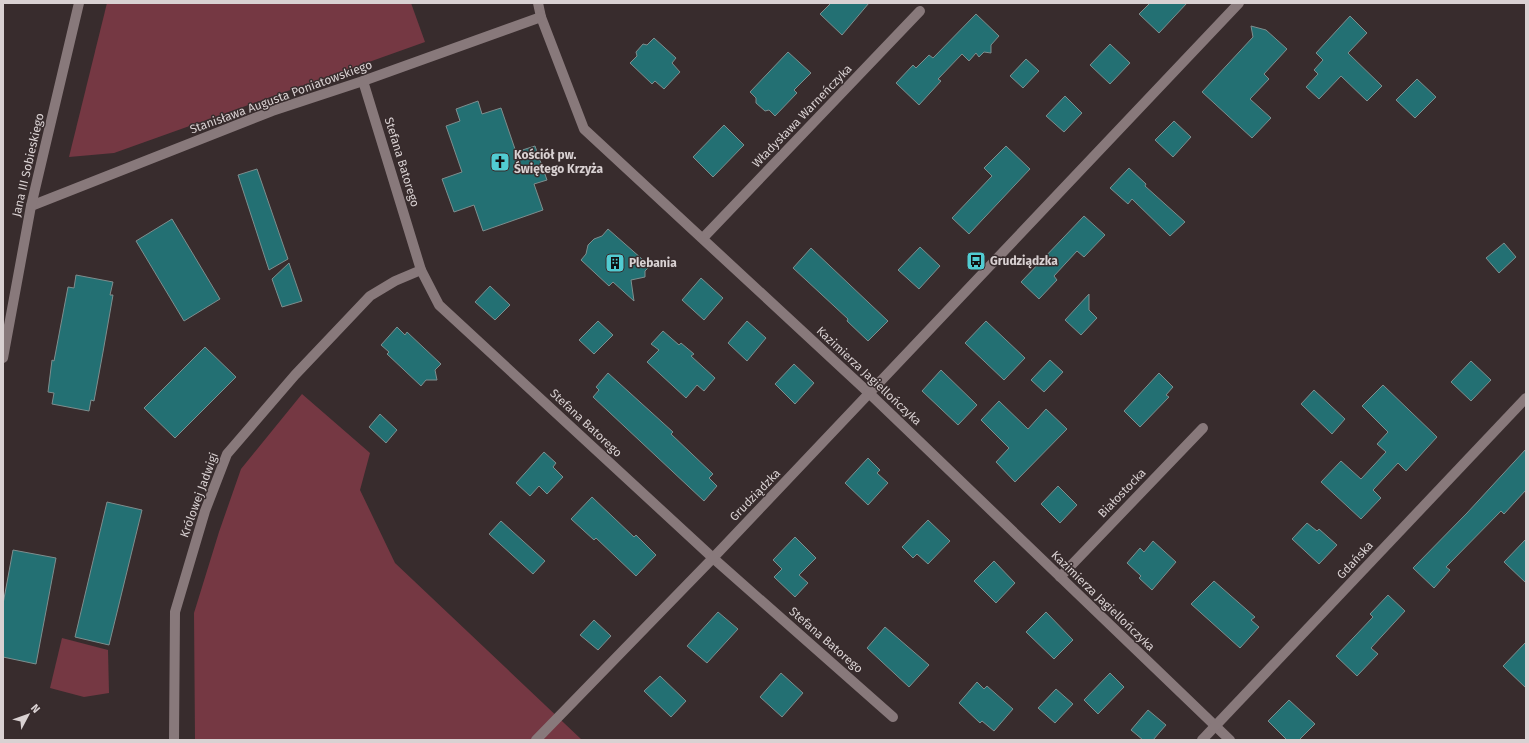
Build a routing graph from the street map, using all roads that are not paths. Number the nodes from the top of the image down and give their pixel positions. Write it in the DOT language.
graph roads {
  1 [pos="80,3"];
  2 [pos="538,3"];
  3 [pos="1239,3"];
  4 [pos="920,11"];
  5 [pos="541,17"];
  6 [pos="363,81"];
  7 [pos="31,206"];
  8 [pos="703,238"];
  9 [pos="422,270"];
  10 [pos="3,358"];
  11 [pos="870,394"];
  12 [pos="1526,398"];
  13 [pos="1203,428"];
  14 [pos="713,558"];
  15 [pos="1060,577"];
  16 [pos="893,717"];
  17 [pos="1214,726"];
  18 [pos="174,740"];
  19 [pos="536,740"];
  20 [pos="1202,740"];
  21 [pos="1230,740"];
  1 -- 7 [label="street, Jana III Sobieskiego"];
  2 -- 5 [label="street, Kazimierza Jagiellończyka"];
  3 -- 11 [label="street, Grudziądzka"];
  4 -- 8 [label="street, Władysława Warneńczyka"];
  5 -- 6 [label="street, Stanisława Augusta Poniatowskiego"];
  5 -- 8 [label="street, Kazimierza Jagiellończyka"];
  6 -- 7 [label="street, Stanisława Augusta Poniatowskiego"];
  6 -- 9 [label="street, Stefana Batorego"];
  7 -- 10 [label="street, Jana III Sobieskiego"];
  8 -- 11 [label="street, Kazimierza Jagiellończyka"];
  9 -- 14 [label="street, Stefana Batorego"];
  9 -- 18 [label="street, Królowej Jadwigi"];
  11 -- 14 [label="street, Grudziądzka"];
  11 -- 15 [label="street, Kazimierza Jagiellończyka"];
  12 -- 17 [label="street, Gdańska"];
  13 -- 15 [label="street, Białostocka"];
  14 -- 16 [label="street, Stefana Batorego"];
  14 -- 19 [label="street, Grudziądzka"];
  15 -- 17 [label="street, Kazimierza Jagiellończyka"];
  17 -- 20 [label="street, Gdańska"];
  17 -- 21 [label="street, Kazimierza Jagiellończyka"];
}
